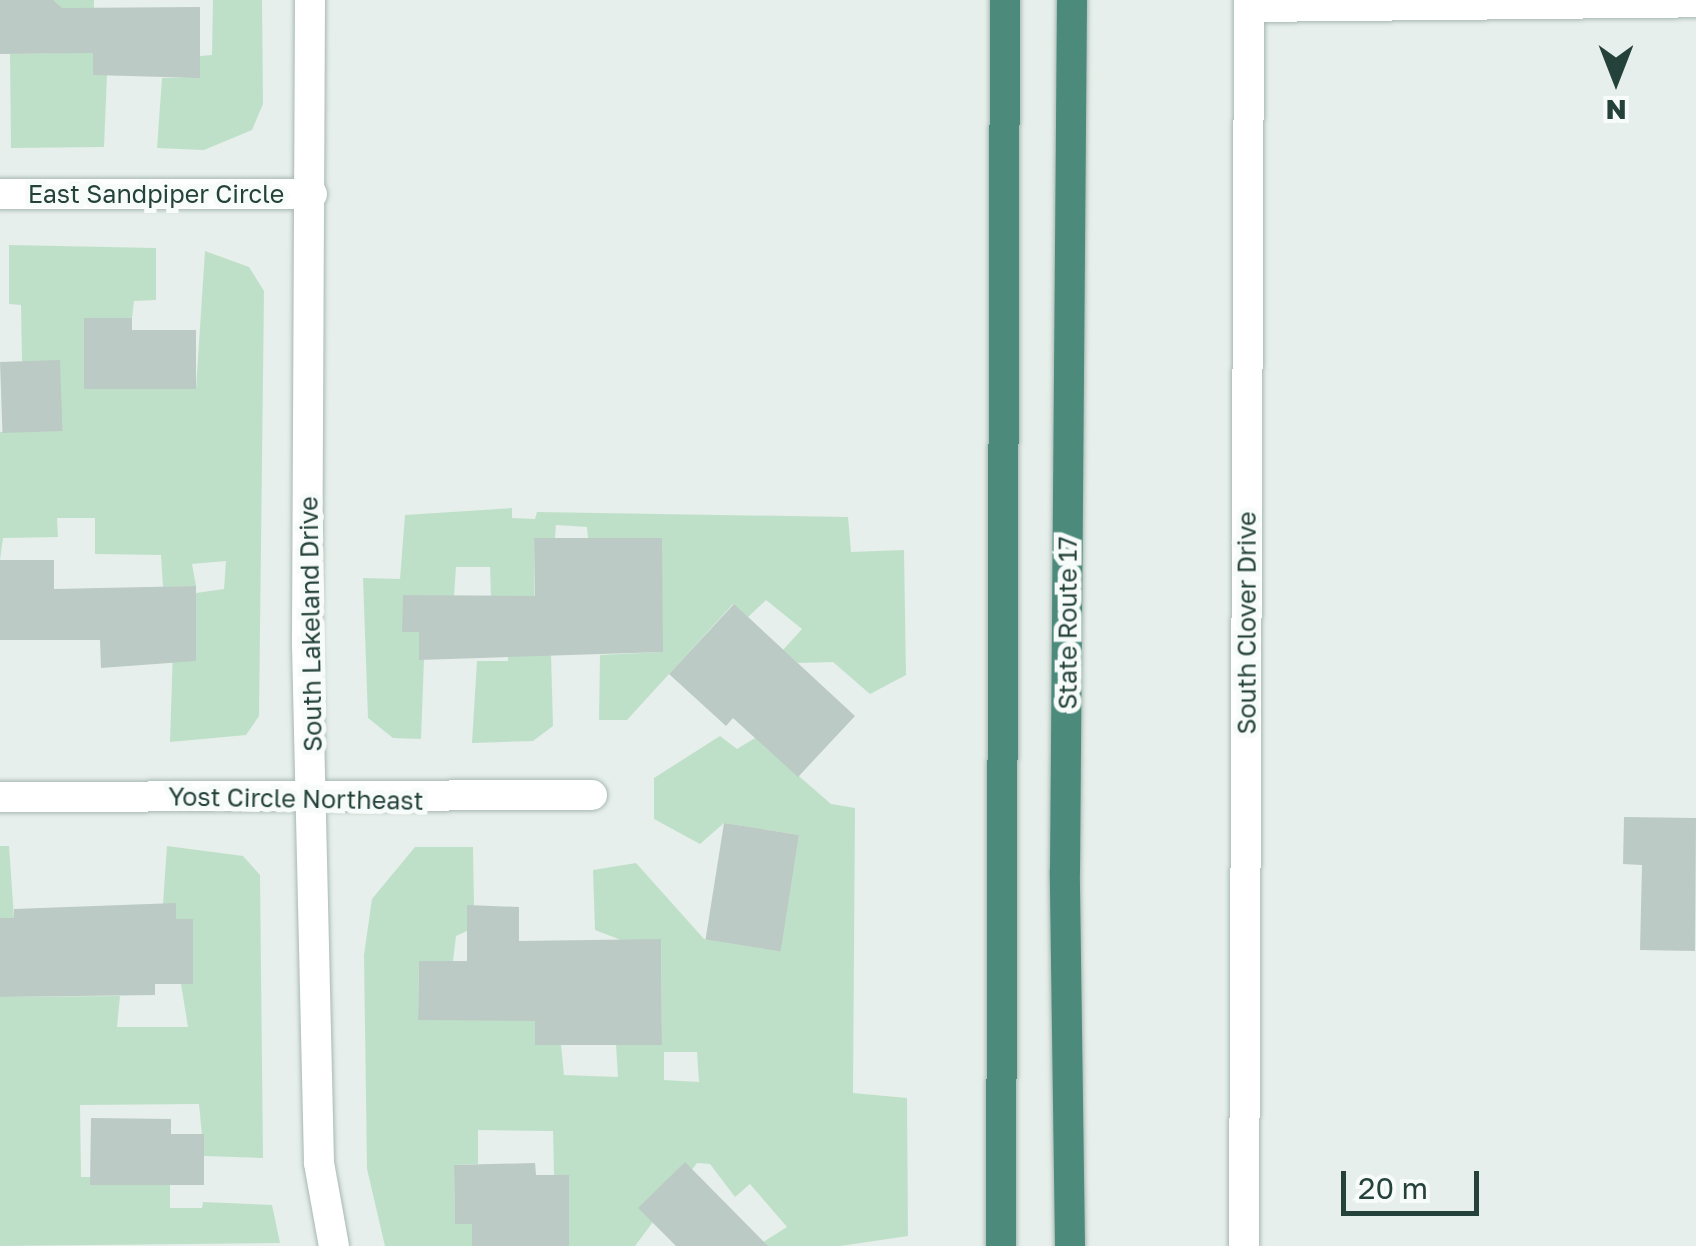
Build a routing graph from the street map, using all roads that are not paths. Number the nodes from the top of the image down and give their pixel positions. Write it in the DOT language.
graph roads {
  1 [pos="310,0"];
  2 [pos="1005,0"];
  3 [pos="1072,0"];
  4 [pos="1696,2"];
  5 [pos="1249,3"];
  6 [pos="0,194"];
  7 [pos="312,194"];
  8 [pos="592,795"];
  9 [pos="0,797"];
  10 [pos="314,797"];
  11 [pos="334,1246"];
  12 [pos="1001,1246"];
  13 [pos="1070,1246"];
  14 [pos="1244,1246"];
  1 -- 7 [label="street, South Lakeland Drive"];
  2 -- 12 [label="highway"];
  3 -- 13 [label="highway, State Route 17"];
  4 -- 5 [label="street"];
  5 -- 14 [label="street, South Clover Drive"];
  6 -- 7 [label="street, East Sandpiper Circle"];
  7 -- 10 [label="street, South Lakeland Drive"];
  8 -- 10 [label="street, Yost Circle Northeast"];
  9 -- 10 [label="street, Yost Circle Northeast"];
  10 -- 11 [label="street, South Lakeland Drive"];
}
